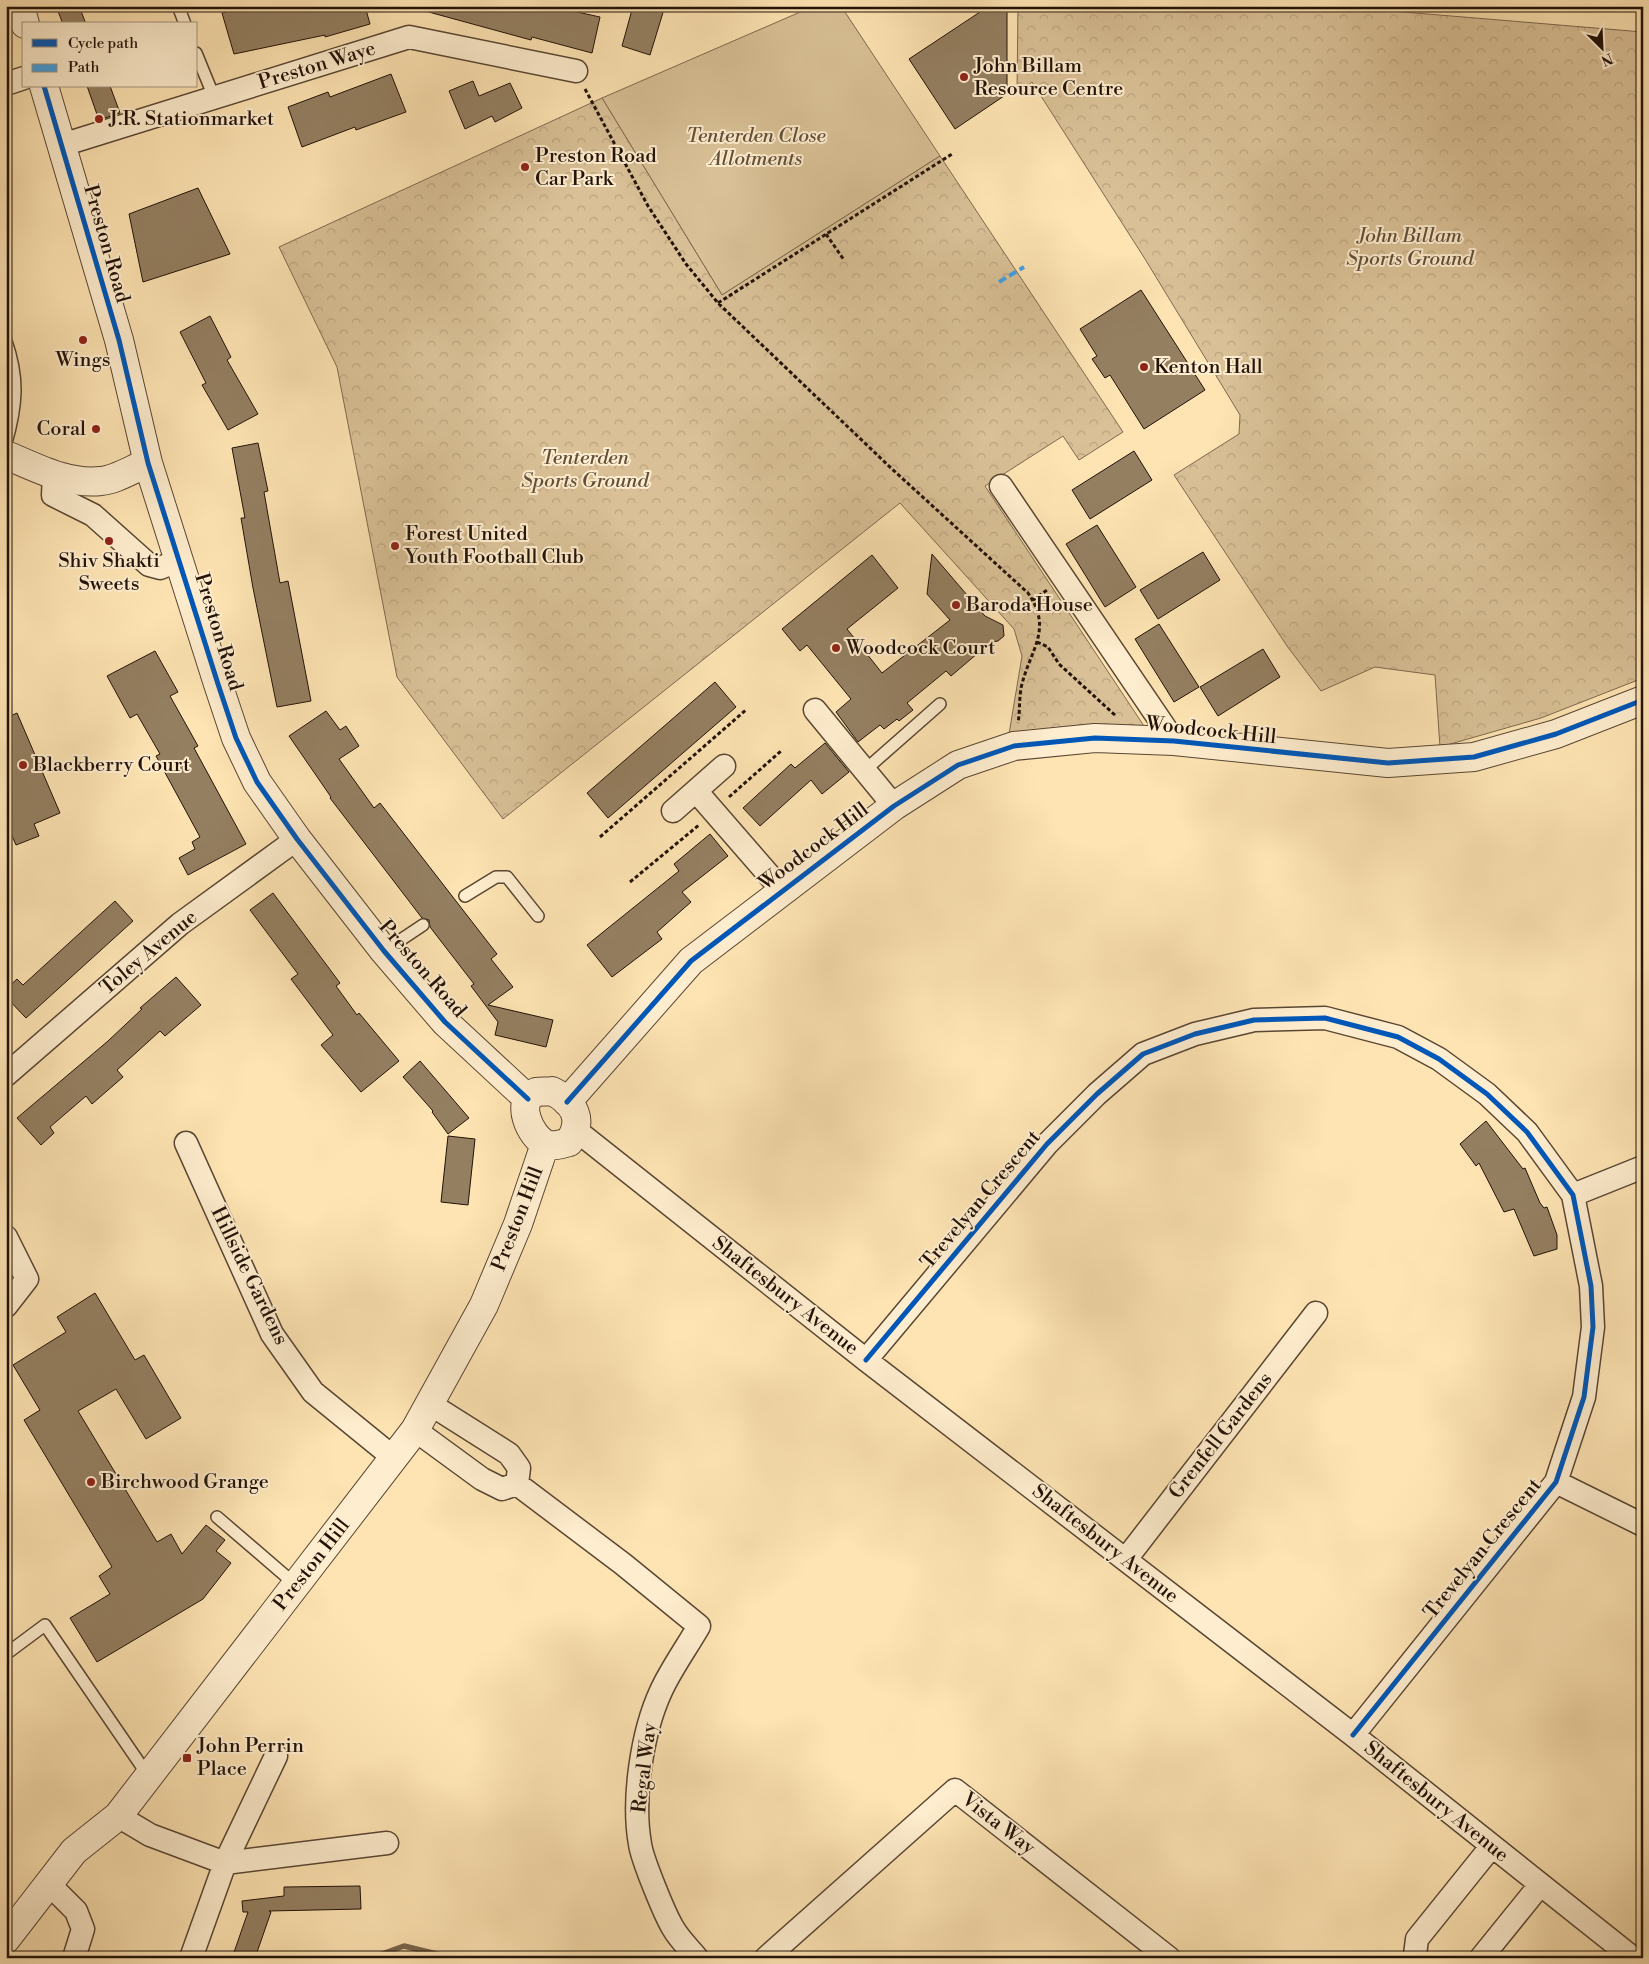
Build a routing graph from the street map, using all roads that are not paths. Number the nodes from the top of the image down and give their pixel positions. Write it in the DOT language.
graph roads {
  1 [pos="20,6"];
  2 [pos="178,6"];
  3 [pos="24,22"];
  4 [pos="183,22"];
  5 [pos="198,58"];
  6 [pos="576,70"];
  7 [pos="22,79"];
  8 [pos="6,84"];
  9 [pos="45,88"];
  10 [pos="214,98"];
  11 [pos="62,145"];
  12 [pos="6,341"];
  13 [pos="6,443"];
  14 [pos="6,456"];
  15 [pos="148,463"];
  16 [pos="54,474"];
  17 [pos="102,481"];
  18 [pos="1001,486"];
  19 [pos="93,515"];
  20 [pos="180,560"];
  21 [pos="1643,700"];
  22 [pos="940,704"];
  23 [pos="815,710"];
  24 [pos="1174,741"];
  25 [pos="724,766"];
  26 [pos="864,771"];
  27 [pos="696,791"];
  28 [pos="894,806"];
  29 [pos="673,811"];
  30 [pos="297,838"];
  31 [pos="782,890"];
  32 [pos="465,896"];
  33 [pos="538,916"];
  34 [pos="423,925"];
  35 [pos="384,951"];
  36 [pos="6,1075"];
  37 [pos="528,1099"];
  38 [pos="567,1102"];
  39 [pos="577,1131"];
  40 [pos="186,1144"];
  41 [pos="545,1144"];
  42 [pos="1643,1167"];
  43 [pos="1573,1195"];
  44 [pos="6,1237"];
  45 [pos="6,1306"];
  46 [pos="1316,1313"];
  47 [pos="866,1360"];
  48 [pos="430,1404"];
  49 [pos="414,1430"];
  50 [pos="394,1458"];
  51 [pos="1556,1482"];
  52 [pos="517,1484"];
  53 [pos="216,1517"];
  54 [pos="1643,1525"];
  55 [pos="1126,1559"];
  56 [pos="296,1585"];
  57 [pos="6,1654"];
  58 [pos="1353,1735"];
  59 [pos="276,1756"];
  60 [pos="149,1777"];
  61 [pos="118,1816"];
  62 [pos="387,1843"];
  63 [pos="1491,1847"];
  64 [pos="225,1863"];
  65 [pos="48,1883"];
  66 [pos="1540,1885"];
  67 [pos="6,1939"];
  68 [pos="74,1958"];
  69 [pos="191,1958"];
  70 [pos="696,1958"];
  71 [pos="766,1958"];
  72 [pos="1168,1958"];
  73 [pos="1417,1958"];
  74 [pos="1482,1958"];
  75 [pos="1633,1958"];
  1 -- 3 [label="street"];
  2 -- 4 [label="lane"];
  5 -- 10 [label="lane"];
  6 -- 10 [label="street, Preston Waye"];
  7 -- 8 [label="street"];
  9 -- 11 [label="street, Preston Road"];
  10 -- 11 [label="street, Preston Waye"];
  11 -- 15 [label="street, Preston Road"];
  12 -- 13 [label="lane"];
  14 -- 16 [label="street"];
  15 -- 17 [label="street"];
  15 -- 20 [label="street, Preston Road"];
  16 -- 17 [label="street"];
  16 -- 19 [label="street, Preston Road"];
  17 -- 19 [label="street"];
  18 -- 24 [label="street"];
  19 -- 20 [label="street, Preston Road"];
  20 -- 30 [label="street, Preston Road"];
  21 -- 24 [label="street, Woodcock Hill"];
  22 -- 26 [label="lane"];
  23 -- 26 [label="street"];
  24 -- 28 [label="street, Woodcock Hill"];
  25 -- 27 [label="street"];
  26 -- 28 [label="street"];
  27 -- 29 [label="street"];
  27 -- 31 [label="street"];
  28 -- 31 [label="street, Woodcock Hill"];
  30 -- 35 [label="street, Preston Road"];
  30 -- 36 [label="street, Toley Avenue"];
  31 -- 38 [label="street, Woodcock Hill"];
  32 -- 33 [label="lane"];
  34 -- 35 [label="lane"];
  35 -- 37 [label="street, Preston Road"];
  37 -- 38 [label="street"];
  37 -- 41 [label="street"];
  38 -- 39 [label="street"];
  39 -- 41 [label="street"];
  39 -- 47 [label="street, Shaftesbury Avenue"];
  40 -- 50 [label="street, Hillside Gardens"];
  41 -- 48 [label="street, Preston Hill"];
  42 -- 43 [label="street"];
  43 -- 47 [label="street, Trevelyan Crescent"];
  43 -- 51 [label="street, Trevelyan Crescent"];
  44 -- 45 [label="street"];
  46 -- 55 [label="street, Grenfell Gardens"];
  47 -- 55 [label="street, Shaftesbury Avenue"];
  48 -- 49 [label="street, Preston Hill"];
  48 -- 52 [label="street"];
  49 -- 50 [label="street, Preston Hill"];
  49 -- 52 [label="street"];
  50 -- 56 [label="street, Preston Hill"];
  51 -- 54 [label="street"];
  51 -- 58 [label="street, Trevelyan Crescent"];
  52 -- 70 [label="street, Regal Way"];
  53 -- 56 [label="lane"];
  55 -- 58 [label="street, Shaftesbury Avenue"];
  56 -- 60 [label="street, Preston Hill"];
  57 -- 60 [label="lane"];
  58 -- 63 [label="street, Shaftesbury Avenue"];
  59 -- 64 [label="street"];
  60 -- 61 [label="street, Preston Hill"];
  61 -- 64 [label="street"];
  61 -- 65 [label="street, Preston Hill"];
  62 -- 64 [label="street"];
  63 -- 66 [label="street, Shaftesbury Avenue"];
  63 -- 73 [label="street"];
  64 -- 69 [label="street"];
  65 -- 67 [label="street, Preston Hill"];
  65 -- 68 [label="street"];
  66 -- 74 [label="street"];
  66 -- 75 [label="street, Shaftesbury Avenue"];
  71 -- 72 [label="street, Vista Way"];
}
